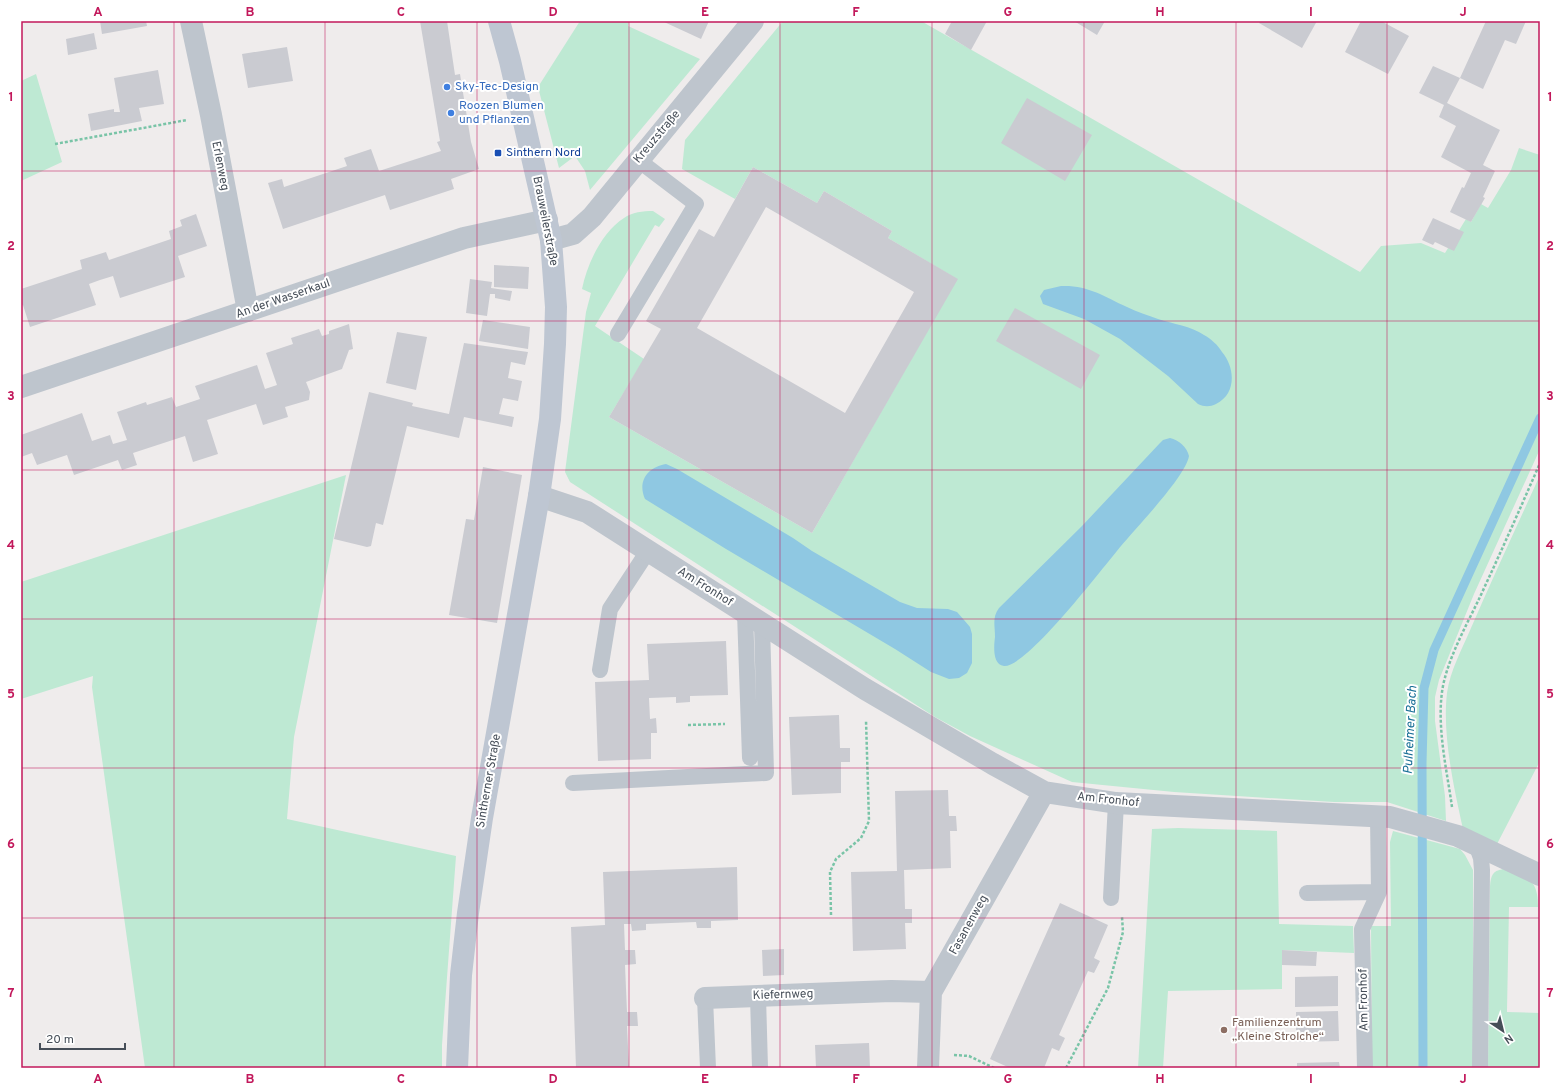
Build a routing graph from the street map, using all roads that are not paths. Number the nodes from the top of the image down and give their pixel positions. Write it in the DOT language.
graph roads {
  1 [pos="191,21"];
  2 [pos="499,21"];
  3 [pos="753,21"];
  4 [pos="638,160"];
  5 [pos="549,230"];
  6 [pos="248,311"];
  7 [pos="618,334"];
  8 [pos="21,387"];
  9 [pos="539,496"];
  10 [pos="648,551"];
  11 [pos="753,618"];
  12 [pos="600,670"];
  13 [pos="750,758"];
  14 [pos="573,783"];
  15 [pos="1044,792"];
  16 [pos="1116,803"];
  17 [pos="1384,816"];
  18 [pos="1460,838"];
  19 [pos="1540,875"];
  20 [pos="1379,892"];
  21 [pos="1307,893"];
  22 [pos="1111,898"];
  23 [pos="931,992"];
  24 [pos="758,996"];
  25 [pos="705,998"];
  26 [pos="929,1061"];
  27 [pos="457,1068"];
  28 [pos="708,1068"];
  29 [pos="760,1068"];
  30 [pos="1365,1068"];
  31 [pos="1480,1068"];
  1 -- 6 [label="street, Erlenweg"];
  2 -- 5 [label="street, Brauweilerstraße"];
  3 -- 4 [label="street, Kreuzstraße"];
  4 -- 5 [label="street, Kreuzstraße"];
  4 -- 7 [label="lane"];
  5 -- 6 [label="street, An der Wasserkaul"];
  5 -- 9 [label="street, Brauweilerstraße"];
  6 -- 8 [label="street, An der Wasserkaul"];
  9 -- 10 [label="street, Am Fronhof"];
  9 -- 27 [label="street, Sintherner Straße"];
  10 -- 11 [label="street, Am Fronhof"];
  10 -- 12 [label="lane"];
  11 -- 13 [label="lane"];
  11 -- 14 [label="lane"];
  11 -- 15 [label="street, Am Fronhof"];
  15 -- 16 [label="street, Am Fronhof"];
  15 -- 23 [label="street, Fasanenweg"];
  16 -- 17 [label="street, Am Fronhof"];
  16 -- 22 [label="lane"];
  17 -- 18 [label="street, Am Fronhof"];
  17 -- 20 [label="lane, Am Fronhof"];
  18 -- 19 [label="street, Am Fronhof"];
  18 -- 31 [label="lane"];
  20 -- 21 [label="lane"];
  20 -- 30 [label="lane, Am Fronhof"];
  23 -- 24 [label="street, Kiefernweg"];
  23 -- 26 [label="street, Fasanenweg"];
  24 -- 25 [label="street, Kiefernweg"];
  24 -- 29 [label="lane"];
  25 -- 28 [label="lane, Kiefernweg"];
}
